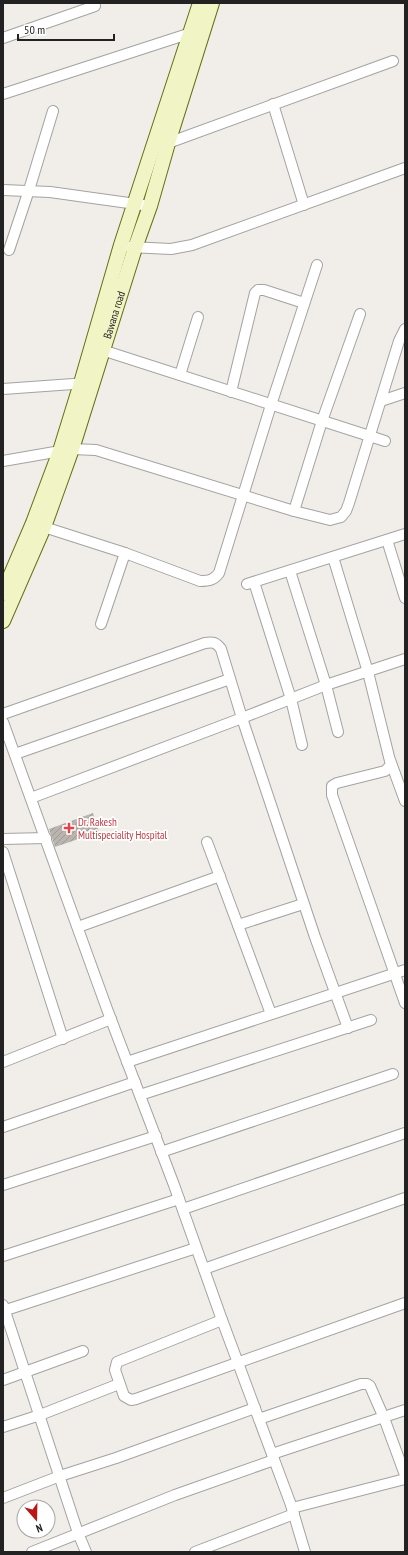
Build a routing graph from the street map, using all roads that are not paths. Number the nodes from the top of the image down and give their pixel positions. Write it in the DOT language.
graph roads {
  1 [pos="200,3"];
  2 [pos="212,3"];
  3 [pos="95,6"];
  4 [pos="197,31"];
  5 [pos="3,38"];
  6 [pos="393,61"];
  7 [pos="3,94"];
  8 [pos="273,104"];
  9 [pos="53,110"];
  10 [pos="168,143"];
  11 [pos="405,168"];
  12 [pos="3,190"];
  13 [pos="29,190"];
  14 [pos="135,204"];
  15 [pos="304,204"];
  16 [pos="150,206"];
  17 [pos="128,247"];
  18 [pos="9,250"];
  19 [pos="317,265"];
  20 [pos="304,303"];
  21 [pos="360,314"];
  22 [pos="198,317"];
  23 [pos="405,329"];
  24 [pos="102,350"];
  25 [pos="180,375"];
  26 [pos="87,383"];
  27 [pos="3,389"];
  28 [pos="231,392"];
  29 [pos="405,393"];
  30 [pos="381,401"];
  31 [pos="271,405"];
  32 [pos="322,421"];
  33 [pos="370,437"];
  34 [pos="385,441"];
  35 [pos="66,450"];
  36 [pos="3,461"];
  37 [pos="243,496"];
  38 [pos="294,511"];
  39 [pos="44,527"];
  40 [pos="405,534"];
  41 [pos="387,540"];
  42 [pos="125,553"];
  43 [pos="333,557"];
  44 [pos="290,571"];
  45 [pos="3,593"];
  46 [pos="405,598"];
  47 [pos="3,621"];
  48 [pos="101,624"];
  49 [pos="405,659"];
  50 [pos="368,672"];
  51 [pos="230,679"];
  52 [pos="326,685"];
  53 [pos="291,699"];
  54 [pos="3,714"];
  55 [pos="242,718"];
  56 [pos="3,722"];
  57 [pos="338,732"];
  58 [pos="302,745"];
  59 [pos="15,754"];
  60 [pos="390,760"];
  61 [pos="31,798"];
  62 [pos="405,801"];
  63 [pos="46,838"];
  64 [pos="3,839"];
  65 [pos="207,842"];
  66 [pos="3,852"];
  67 [pos="220,876"];
  68 [pos="304,904"];
  69 [pos="238,925"];
  70 [pos="78,927"];
  71 [pos="405,970"];
  72 [pos="395,974"];
  73 [pos="335,993"];
  74 [pos="405,1003"];
  75 [pos="271,1014"];
  76 [pos="111,1019"];
  77 [pos="371,1020"];
  78 [pos="348,1028"];
  79 [pos="63,1039"];
  80 [pos="3,1062"];
  81 [pos="127,1062"];
  82 [pos="393,1074"];
  83 [pos="135,1082"];
  84 [pos="140,1095"];
  85 [pos="3,1128"];
  86 [pos="405,1133"];
  87 [pos="156,1136"];
  88 [pos="161,1152"];
  89 [pos="3,1185"];
  90 [pos="405,1198"];
  91 [pos="179,1199"];
  92 [pos="183,1209"];
  93 [pos="196,1248"];
  94 [pos="3,1256"];
  95 [pos="204,1269"];
  96 [pos="405,1303"];
  97 [pos="4,1309"];
  98 [pos="222,1320"];
  99 [pos="83,1351"];
  100 [pos="239,1363"];
  101 [pos="25,1372"];
  102 [pos="3,1380"];
  103 [pos="119,1384"];
  104 [pos="255,1408"];
  105 [pos="405,1410"];
  106 [pos="40,1415"];
  107 [pos="384,1418"];
  108 [pos="259,1419"];
  109 [pos="3,1427"];
  110 [pos="273,1457"];
  111 [pos="405,1475"];
  112 [pos="60,1476"];
  113 [pos="405,1479"];
  114 [pos="3,1498"];
  115 [pos="293,1511"];
  116 [pos="78,1533"];
  117 [pos="32,1552"];
  118 [pos="86,1552"];
  119 [pos="195,1552"];
  120 [pos="305,1552"];
  1 -- 4 [label="street, Bawana road"];
  2 -- 4 [label="street, Bawana road"];
  3 -- 5 [label="street"];
  4 -- 7 [label="street"];
  4 -- 10 [label="street, Bawana road"];
  4 -- 14 [label="street, Bawana road"];
  6 -- 8 [label="street"];
  8 -- 10 [label="street"];
  8 -- 15 [label="street"];
  9 -- 13 [label="street"];
  10 -- 16 [label="street, Bawana road"];
  11 -- 15 [label="street"];
  12 -- 13 [label="street"];
  13 -- 14 [label="street"];
  13 -- 18 [label="street"];
  14 -- 16 [label="street"];
  14 -- 17 [label="street, Bawana road"];
  15 -- 17 [label="street"];
  16 -- 17 [label="street, Bawana road"];
  17 -- 24 [label="street, Bawana road"];
  17 -- 26 [label="street, Bawana road"];
  19 -- 20 [label="street"];
  20 -- 28 [label="street"];
  20 -- 31 [label="street"];
  21 -- 32 [label="street"];
  22 -- 25 [label="street"];
  23 -- 30 [label="street"];
  24 -- 25 [label="street"];
  24 -- 26 [label="street, Bawana road"];
  25 -- 28 [label="street"];
  26 -- 27 [label="street"];
  26 -- 35 [label="street, Bawana road"];
  28 -- 31 [label="street"];
  29 -- 30 [label="street"];
  30 -- 33 [label="street"];
  31 -- 32 [label="street"];
  31 -- 37 [label="street"];
  32 -- 33 [label="street"];
  32 -- 38 [label="street"];
  33 -- 34 [label="street"];
  33 -- 38 [label="street"];
  35 -- 36 [label="street"];
  35 -- 37 [label="street"];
  35 -- 39 [label="street, Bawana road"];
  35 -- 45 [label="street, Bawana road"];
  37 -- 38 [label="street"];
  37 -- 42 [label="street"];
  39 -- 42 [label="street"];
  39 -- 47 [label="street, Bawana road"];
  40 -- 41 [label="street"];
  41 -- 43 [label="street"];
  41 -- 46 [label="street"];
  42 -- 48 [label="street"];
  43 -- 44 [label="street"];
  43 -- 50 [label="street"];
  44 -- 52 [label="street"];
  44 -- 53 [label="street"];
  49 -- 50 [label="street"];
  50 -- 52 [label="street"];
  50 -- 60 [label="street"];
  51 -- 54 [label="street"];
  51 -- 55 [label="street"];
  51 -- 59 [label="street"];
  52 -- 53 [label="street"];
  52 -- 57 [label="street"];
  53 -- 55 [label="street"];
  53 -- 58 [label="street"];
  55 -- 61 [label="street"];
  55 -- 68 [label="street"];
  56 -- 59 [label="street"];
  59 -- 61 [label="street"];
  60 -- 62 [label="street"];
  60 -- 72 [label="street"];
  61 -- 63 [label="street"];
  63 -- 64 [label="street"];
  63 -- 70 [label="street"];
  65 -- 67 [label="street"];
  66 -- 79 [label="street"];
  67 -- 69 [label="street"];
  67 -- 70 [label="street"];
  68 -- 69 [label="street"];
  68 -- 73 [label="street"];
  69 -- 75 [label="street"];
  70 -- 76 [label="street"];
  71 -- 72 [label="street"];
  72 -- 73 [label="street"];
  72 -- 74 [label="street"];
  73 -- 75 [label="street"];
  73 -- 78 [label="street"];
  75 -- 81 [label="street"];
  76 -- 79 [label="street"];
  76 -- 81 [label="street"];
  77 -- 78 [label="street"];
  78 -- 84 [label="street"];
  79 -- 80 [label="street"];
  81 -- 83 [label="street"];
  82 -- 88 [label="street"];
  83 -- 84 [label="street"];
  83 -- 85 [label="street"];
  84 -- 87 [label="street"];
  86 -- 92 [label="street"];
  87 -- 88 [label="street"];
  87 -- 89 [label="street"];
  88 -- 91 [label="street"];
  90 -- 95 [label="street"];
  91 -- 92 [label="street"];
  91 -- 94 [label="street"];
  92 -- 93 [label="street"];
  93 -- 95 [label="street"];
  93 -- 97 [label="street"];
  95 -- 98 [label="street"];
  96 -- 100 [label="street"];
  97 -- 101 [label="street"];
  98 -- 100 [label="street"];
  98 -- 103 [label="street"];
  99 -- 101 [label="street"];
  100 -- 103 [label="street"];
  100 -- 104 [label="street"];
  101 -- 102 [label="street"];
  101 -- 106 [label="street"];
  103 -- 106 [label="street"];
  104 -- 108 [label="street"];
  104 -- 112 [label="street"];
  105 -- 107 [label="street"];
  106 -- 109 [label="street"];
  106 -- 112 [label="street"];
  107 -- 108 [label="street"];
  107 -- 110 [label="street"];
  107 -- 111 [label="street"];
  108 -- 110 [label="street"];
  110 -- 115 [label="street"];
  110 -- 116 [label="street"];
  112 -- 114 [label="street"];
  112 -- 116 [label="street"];
  113 -- 115 [label="street"];
  115 -- 119 [label="street"];
  115 -- 120 [label="street"];
  116 -- 117 [label="street"];
  116 -- 118 [label="street"];
}
